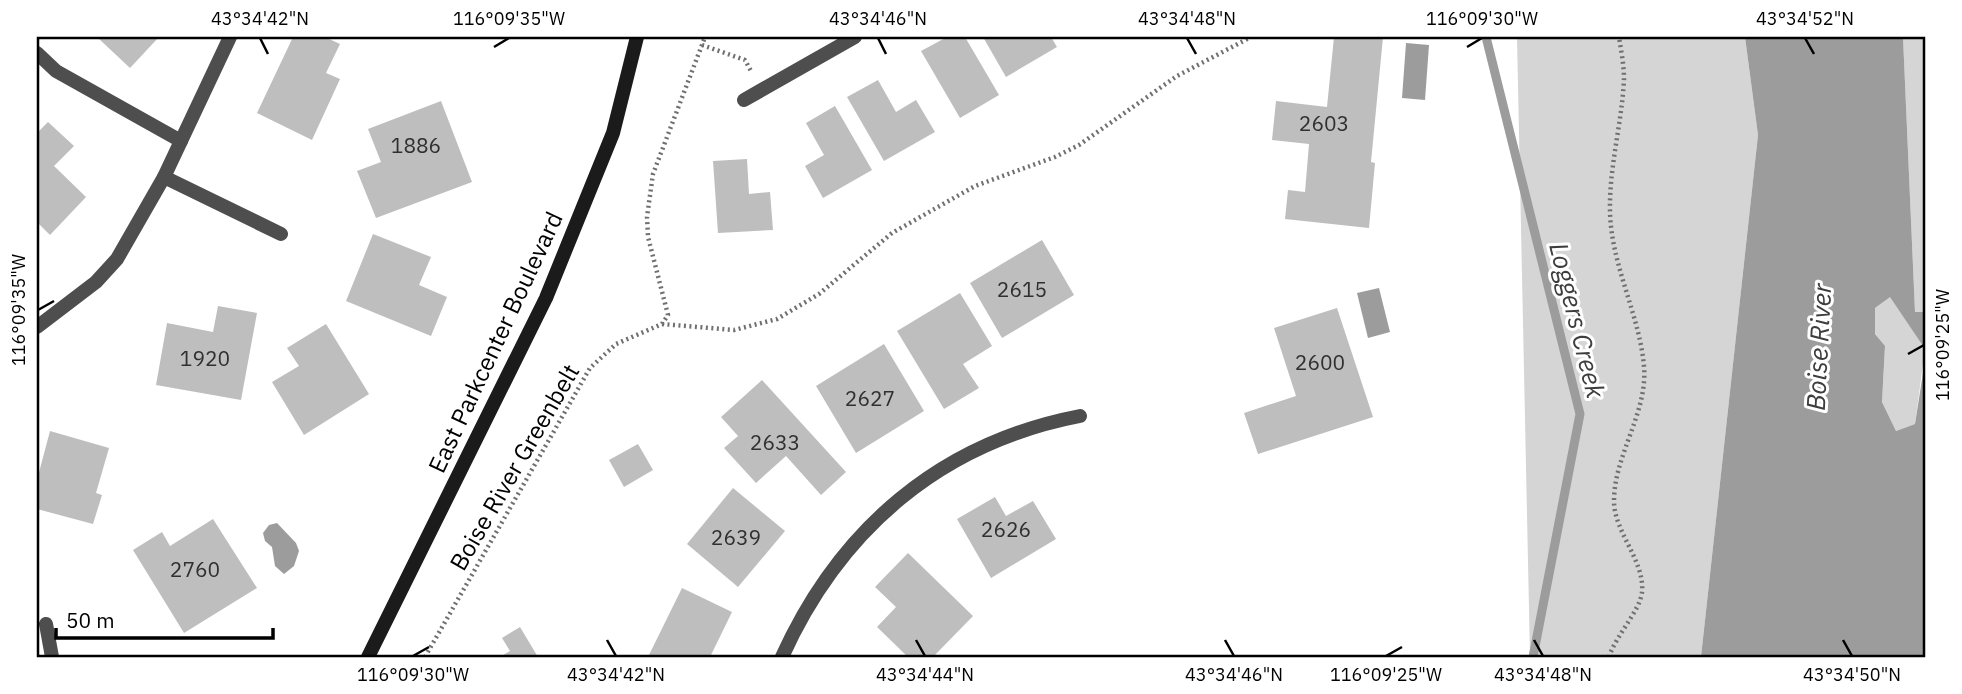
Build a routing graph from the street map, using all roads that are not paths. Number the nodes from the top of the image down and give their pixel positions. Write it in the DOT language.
graph roads {
  1 [pos="230,37"];
  2 [pos="637,37"];
  3 [pos="855,37"];
  4 [pos="37,53"];
  5 [pos="744,100"];
  6 [pos="181,141"];
  7 [pos="164,177"];
  8 [pos="281,234"];
  9 [pos="37,327"];
  10 [pos="1080,416"];
  11 [pos="46,624"];
  12 [pos="52,657"];
  13 [pos="368,657"];
  14 [pos="782,657"];
  1 -- 6 [label="street"];
  2 -- 13 [label="main road, East Parkcenter Boulevard"];
  3 -- 5 [label="street"];
  4 -- 6 [label="street"];
  6 -- 7 [label="street"];
  7 -- 8 [label="street"];
  7 -- 9 [label="street"];
  10 -- 14 [label="street"];
  11 -- 12 [label="street"];
}
